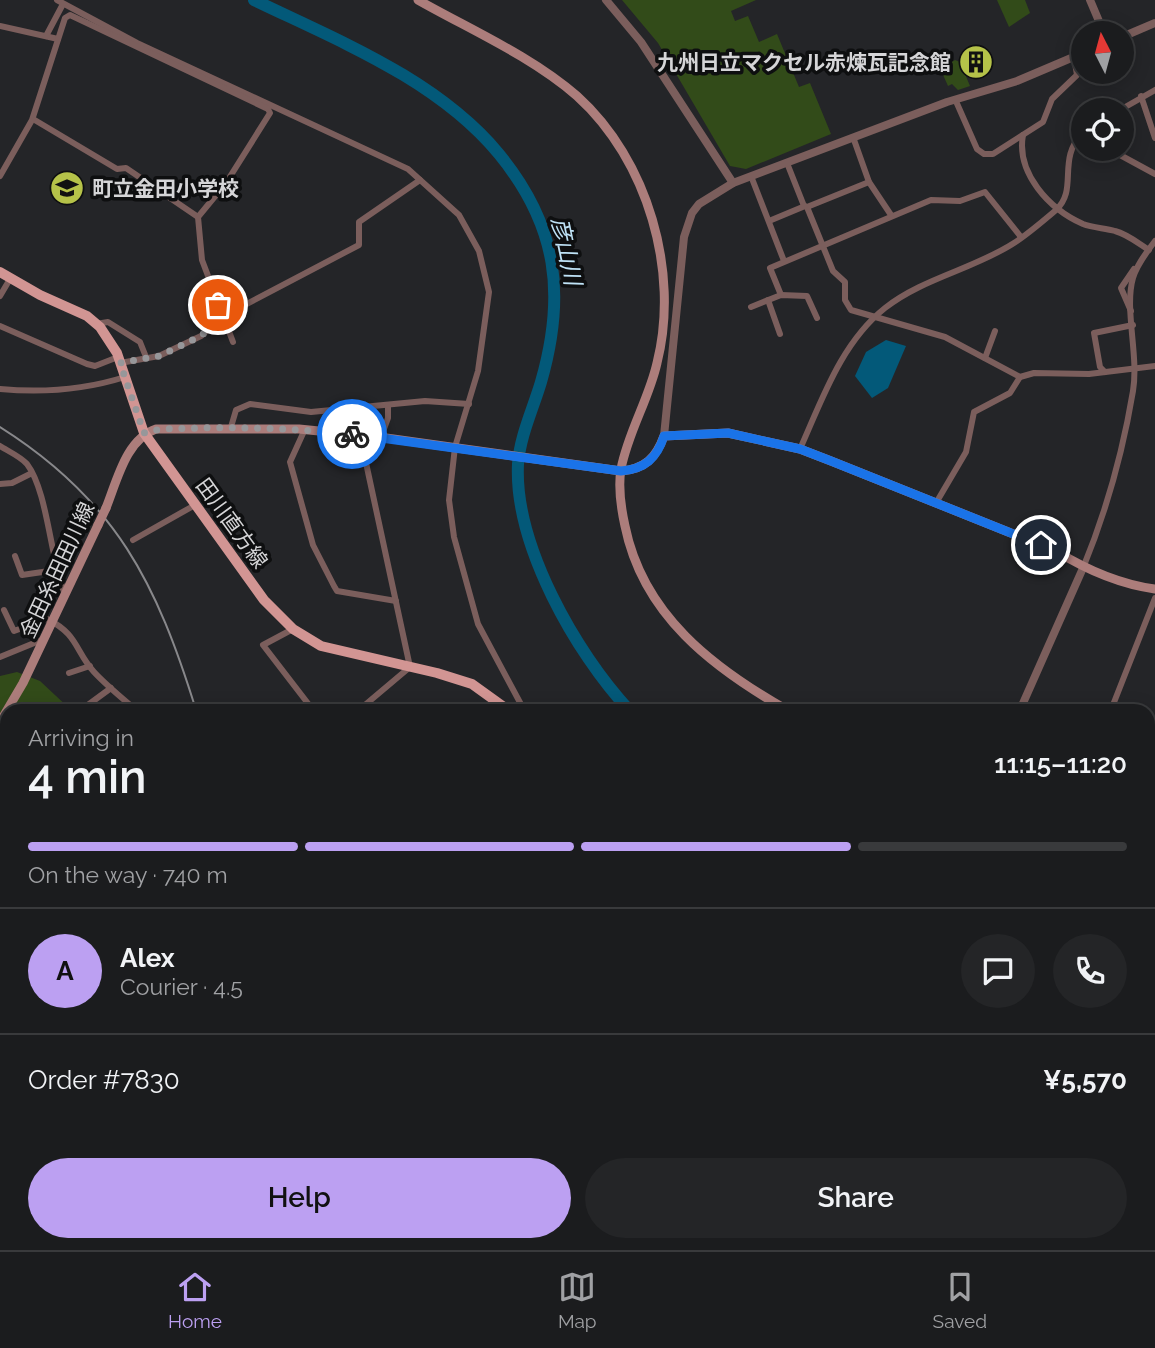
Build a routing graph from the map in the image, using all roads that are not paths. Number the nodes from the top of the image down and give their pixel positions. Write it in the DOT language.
graph roads {
  1 [pos="418,0"];
  2 [pos="606,0"];
  3 [pos="1090,0"];
  4 [pos="60,2"];
  5 [pos="1099,21"];
  6 [pos="1155,23"];
  7 [pos="0,26"];
  8 [pos="1134,32"];
  9 [pos="46,36"];
  10 [pos="58,39"];
  11 [pos="1071,58"];
  12 [pos="209,78"];
  13 [pos="1071,81"];
  14 [pos="1155,90"];
  15 [pos="1141,96"];
  16 [pos="955,99"];
  17 [pos="1134,101"];
  18 [pos="33,119"];
  19 [pos="1023,135"];
  20 [pos="853,137"];
  21 [pos="1155,138"];
  22 [pos="1071,151"];
  23 [pos="1132,161"];
  24 [pos="787,163"];
  25 [pos="1155,173"];
  26 [pos="0,176"];
  27 [pos="751,176"];
  28 [pos="420,180"];
  29 [pos="869,182"];
  30 [pos="733,183"];
  31 [pos="805,207"];
  32 [pos="1059,207"];
  33 [pos="891,215"];
  34 [pos="198,217"];
  35 [pos="769,221"];
  36 [pos="1021,237"];
  37 [pos="1155,241"];
  38 [pos="823,245"];
  39 [pos="1149,250"];
  40 [pos="785,261"];
  41 [pos="0,272"];
  42 [pos="10,279"];
  43 [pos="780,295"];
  44 [pos="0,296"];
  45 [pos="768,300"];
  46 [pos="751,307"];
  47 [pos="222,317"];
  48 [pos="817,318"];
  49 [pos="873,319"];
  50 [pos="96,324"];
  51 [pos="1133,325"];
  52 [pos="0,326"];
  53 [pos="995,331"];
  54 [pos="780,334"];
  55 [pos="233,342"];
  56 [pos="146,357"];
  57 [pos="985,358"];
  58 [pos="119,360"];
  59 [pos="1155,366"];
  60 [pos="1136,369"];
  61 [pos="1105,372"];
  62 [pos="125,377"];
  63 [pos="1020,377"];
  64 [pos="0,388"];
  65 [pos="469,404"];
  66 [pos="388,405"];
  67 [pos="231,427"];
  68 [pos="305,429"];
  69 [pos="144,433"];
  70 [pos="360,435"];
  71 [pos="664,436"];
  72 [pos="381,437"];
  73 [pos="0,446"];
  74 [pos="458,448"];
  75 [pos="800,449"];
  76 [pos="617,470"];
  77 [pos="30,474"];
  78 [pos="0,484"];
  79 [pos="936,503"];
  80 [pos="195,505"];
  81 [pos="133,540"];
  82 [pos="15,556"];
  83 [pos="1083,568"];
  84 [pos="56,570"];
  85 [pos="1155,589"];
  86 [pos="65,594"];
  87 [pos="1155,598"];
  88 [pos="396,601"];
  89 [pos="4,610"];
  90 [pos="52,622"];
  91 [pos="293,629"];
  92 [pos="44,639"];
  93 [pos="0,657"];
  94 [pos="90,666"];
  95 [pos="410,667"];
  96 [pos="69,673"];
  97 [pos="111,688"];
  98 [pos="10,704"];
  99 [pos="89,704"];
  100 [pos="129,704"];
  101 [pos="308,704"];
  102 [pos="366,704"];
  103 [pos="500,704"];
  104 [pos="521,704"];
  105 [pos="778,704"];
  106 [pos="1023,704"];
  107 [pos="1113,704"];
  1 -- 76 [label="main road"];
  2 -- 30 [label="street"];
  3 -- 5 [label="street"];
  4 -- 9 [label="street"];
  4 -- 12 [label="street"];
  6 -- 8 [label="street"];
  7 -- 9 [label="street"];
  9 -- 10 [label="street"];
  10 -- 12 [label="street"];
  10 -- 18 [label="street"];
  11 -- 16 [label="street"];
  12 -- 28 [label="street"];
  12 -- 34 [label="street"];
  13 -- 19 [label="street"];
  14 -- 15 [label="street"];
  15 -- 17 [label="street"];
  15 -- 21 [label="street"];
  16 -- 19 [label="street"];
  16 -- 20 [label="street"];
  18 -- 26 [label="street"];
  18 -- 34 [label="street"];
  19 -- 32 [label="street"];
  20 -- 24 [label="street"];
  20 -- 29 [label="street"];
  22 -- 32 [label="street"];
  23 -- 25 [label="street"];
  24 -- 27 [label="street"];
  24 -- 31 [label="street"];
  27 -- 30 [label="street"];
  27 -- 35 [label="street"];
  28 -- 47 [label="street"];
  28 -- 65 [label="street"];
  29 -- 31 [label="street"];
  29 -- 33 [label="street"];
  30 -- 71 [label="street"];
  31 -- 35 [label="street"];
  31 -- 38 [label="street"];
  32 -- 36 [label="street"];
  32 -- 39 [label="street"];
  33 -- 36 [label="street"];
  33 -- 38 [label="street"];
  34 -- 47 [label="street"];
  35 -- 40 [label="street"];
  36 -- 49 [label="street"];
  37 -- 39 [label="street"];
  38 -- 40 [label="street"];
  38 -- 49 [label="street"];
  39 -- 51 [label="street"];
  40 -- 43 [label="street"];
  41 -- 42 [label="main road, 田川直方線"];
  42 -- 44 [label="street"];
  42 -- 50 [label="main road, 田川直方線"];
  43 -- 45 [label="street"];
  43 -- 48 [label="street"];
  45 -- 46 [label="street"];
  45 -- 54 [label="street"];
  47 -- 55 [label="street"];
  47 -- 56 [label="street"];
  49 -- 57 [label="street"];
  49 -- 75 [label="street"];
  50 -- 56 [label="street"];
  50 -- 58 [label="main road, 田川直方線"];
  51 -- 60 [label="street"];
  51 -- 61 [label="street"];
  52 -- 58 [label="street"];
  53 -- 57 [label="street"];
  56 -- 58 [label="street"];
  57 -- 63 [label="street"];
  58 -- 62 [label="main road, 田川直方線"];
  59 -- 60 [label="street"];
  60 -- 61 [label="street"];
  60 -- 83 [label="street"];
  61 -- 63 [label="street"];
  62 -- 64 [label="street"];
  62 -- 69 [label="main road, 田川直方線"];
  63 -- 79 [label="street"];
  65 -- 66 [label="street"];
  65 -- 74 [label="street"];
  66 -- 67 [label="street"];
  66 -- 72 [label="street"];
  67 -- 68 [label="main road"];
  67 -- 69 [label="main road"];
  68 -- 70 [label="main road"];
  68 -- 88 [label="street"];
  69 -- 80 [label="main road, 田川直方線"];
  69 -- 86 [label="main road, 金田糸田田川線, bridge"];
  70 -- 72 [label="main road"];
  70 -- 88 [label="street"];
  71 -- 75 [label="main road"];
  71 -- 76 [label="main road"];
  72 -- 74 [label="main road"];
  73 -- 77 [label="street"];
  74 -- 76 [label="main road"];
  74 -- 104 [label="street"];
  75 -- 79 [label="main road"];
  76 -- 105 [label="main road"];
  77 -- 78 [label="street"];
  77 -- 84 [label="street"];
  79 -- 83 [label="main road"];
  80 -- 81 [label="street"];
  80 -- 91 [label="main road, 田川直方線"];
  82 -- 84 [label="street"];
  83 -- 85 [label="main road"];
  83 -- 106 [label="street"];
  84 -- 86 [label="street"];
  86 -- 90 [label="main road, 金田糸田田川線"];
  87 -- 107 [label="street"];
  88 -- 95 [label="street"];
  89 -- 90 [label="street"];
  90 -- 92 [label="main road, 金田糸田田川線"];
  90 -- 94 [label="street"];
  91 -- 95 [label="main road, 田川直方線"];
  91 -- 101 [label="street"];
  92 -- 93 [label="street"];
  92 -- 98 [label="main road, 金田糸田田川線"];
  94 -- 96 [label="street"];
  94 -- 97 [label="street"];
  95 -- 102 [label="street"];
  95 -- 103 [label="main road, 田川直方線"];
  97 -- 99 [label="street"];
  97 -- 100 [label="street"];
}
